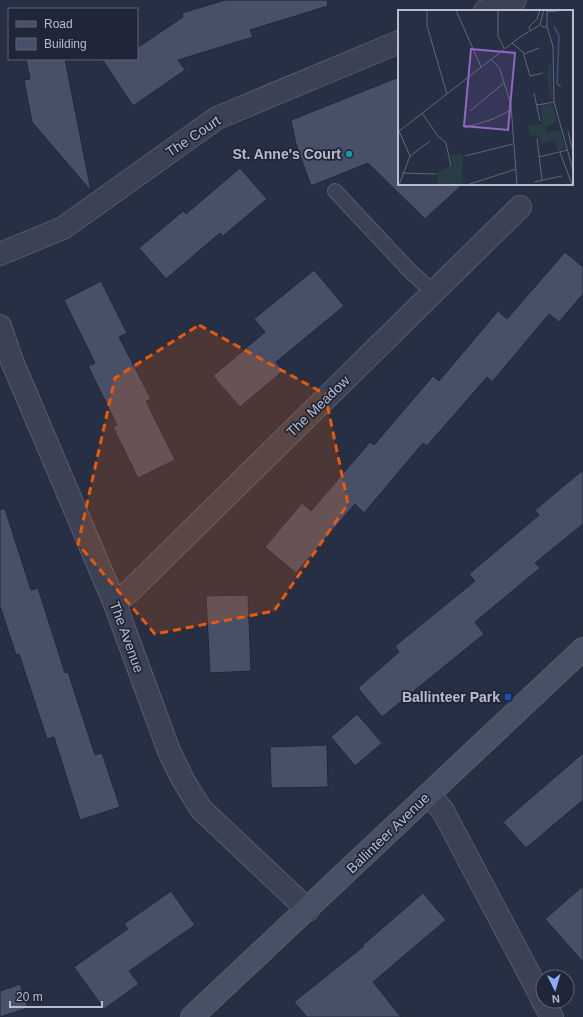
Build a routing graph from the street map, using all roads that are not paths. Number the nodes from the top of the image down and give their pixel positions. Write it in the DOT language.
graph roads {
  1 [pos="515,0"];
  2 [pos="488,10"];
  3 [pos="398,42"];
  4 [pos="335,191"];
  5 [pos="520,207"];
  6 [pos="0,254"];
  7 [pos="434,293"];
  8 [pos="0,326"];
  9 [pos="115,604"];
  10 [pos="583,649"];
  11 [pos="429,794"];
  12 [pos="308,910"];
  13 [pos="535,986"];
  14 [pos="192,1017"];
  1 -- 2 [label="street"];
  3 -- 6 [label="street, The Court"];
  4 -- 7 [label="lane"];
  5 -- 7 [label="street, The Meadow"];
  7 -- 9 [label="street, The Meadow"];
  8 -- 9 [label="street, The Avenue"];
  9 -- 12 [label="street, The Avenue"];
  10 -- 11 [label="street, Ballinteer Avenue"];
  11 -- 12 [label="street, Ballinteer Avenue"];
  11 -- 13 [label="street"];
  12 -- 14 [label="street, Ballinteer Avenue"];
}
